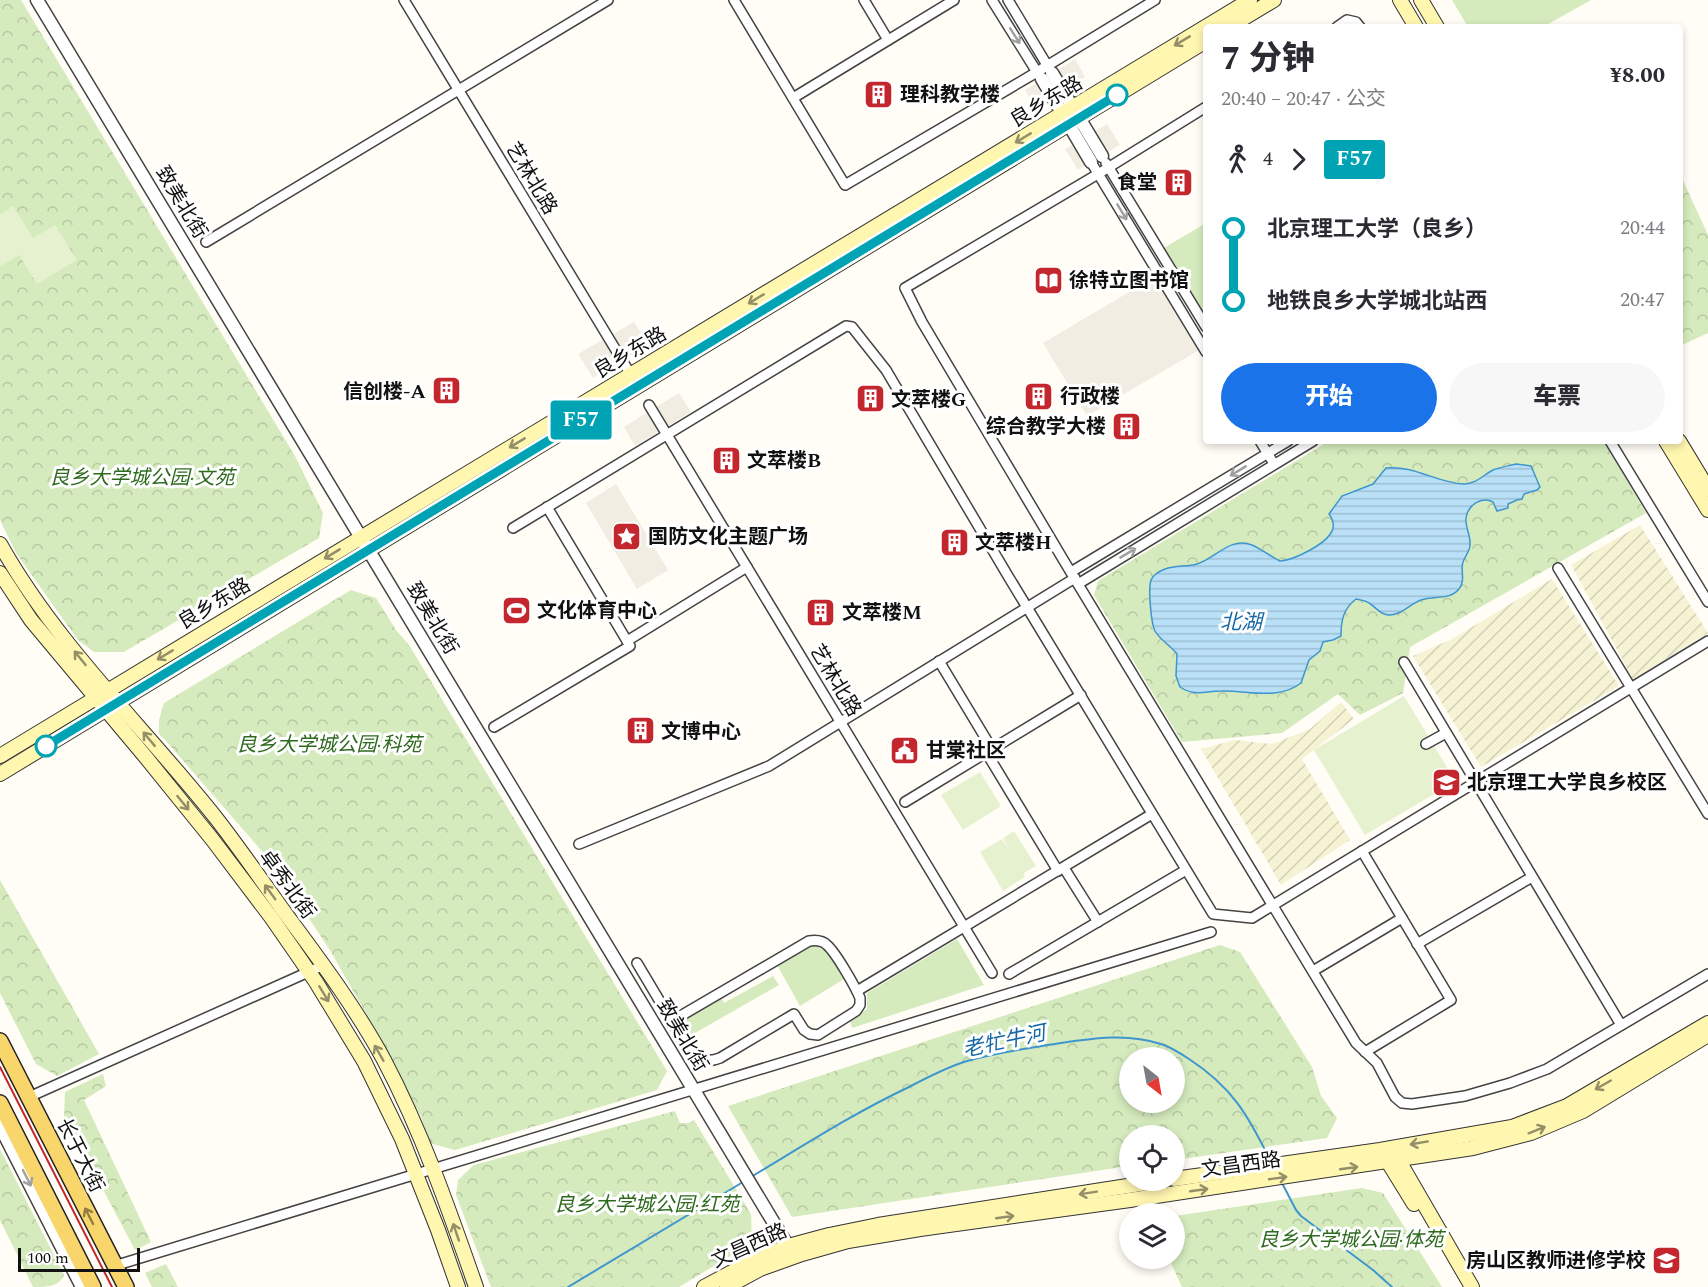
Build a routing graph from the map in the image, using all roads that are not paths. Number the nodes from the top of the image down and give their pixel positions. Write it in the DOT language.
graph roads {
  1 [pos="37,0"];
  2 [pos="404,0"];
  3 [pos="609,0"];
  4 [pos="734,0"];
  5 [pos="864,0"];
  6 [pos="954,0"];
  7 [pos="992,0"];
  8 [pos="1008,0"];
  9 [pos="1155,0"];
  10 [pos="1250,0"];
  11 [pos="1274,0"];
  12 [pos="1400,0"];
  13 [pos="1421,0"];
  14 [pos="1213,24"];
  15 [pos="1234,24"];
  16 [pos="1341,24"];
  17 [pos="1358,24"];
  18 [pos="1414,24"];
  19 [pos="1435,24"];
  20 [pos="1203,30"];
  21 [pos="888,40"];
  22 [pos="1203,43"];
  23 [pos="1045,73"];
  24 [pos="458,90"];
  25 [pos="793,98"];
  26 [pos="1203,109"];
  27 [pos="1071,116"];
  28 [pos="1096,159"];
  29 [pos="1108,167"];
  30 [pos="1098,174"];
  31 [pos="206,243"];
  32 [pos="845,253"];
  33 [pos="1203,322"];
  34 [pos="1203,347"];
  35 [pos="630,375"];
  36 [pos="649,405"];
  37 [pos="667,435"];
  38 [pos="1262,444"];
  39 [pos="1277,444"];
  40 [pos="1308,444"];
  41 [pos="1612,444"];
  42 [pos="1668,444"];
  43 [pos="1681,444"];
  44 [pos="1268,453"];
  45 [pos="1285,458"];
  46 [pos="1274,464"];
  47 [pos="1708,489"];
  48 [pos="548,507"];
  49 [pos="1708,510"];
  50 [pos="513,528"];
  51 [pos="361,537"];
  52 [pos="0,544"];
  53 [pos="369,550"];
  54 [pos="747,567"];
  55 [pos="1558,568"];
  56 [pos="0,573"];
  57 [pos="1074,578"];
  58 [pos="1708,602"];
  59 [pos="1027,606"];
  60 [pos="627,641"];
  61 [pos="1708,641"];
  62 [pos="939,661"];
  63 [pos="1404,662"];
  64 [pos="1631,688"];
  65 [pos="101,694"];
  66 [pos="1081,695"];
  67 [pos="112,706"];
  68 [pos="840,721"];
  69 [pos="494,727"];
  70 [pos="1446,733"];
  71 [pos="1426,744"];
  72 [pos="989,751"];
  73 [pos="0,756"];
  74 [pos="0,774"];
  75 [pos="1476,782"];
  76 [pos="905,802"];
  77 [pos="1152,814"];
  78 [pos="1708,814"];
  79 [pos="579,844"];
  80 [pos="1362,851"];
  81 [pos="1061,869"];
  82 [pos="1186,870"];
  83 [pos="1532,877"];
  84 [pos="1273,905"];
  85 [pos="1402,918"];
  86 [pos="1098,922"];
  87 [pos="965,927"];
  88 [pos="1211,932"];
  89 [pos="1417,944"];
  90 [pos="637,963"];
  91 [pos="324,965"];
  92 [pos="1313,971"];
  93 [pos="309,972"];
  94 [pos="992,973"];
  95 [pos="1009,974"];
  96 [pos="1708,974"];
  97 [pos="857,991"];
  98 [pos="672,1021"];
  99 [pos="1708,1023"];
  100 [pos="1621,1025"];
  101 [pos="1708,1035"];
  102 [pos="0,1041"];
  103 [pos="1365,1052"];
  104 [pos="693,1090"];
  105 [pos="28,1096"];
  106 [pos="0,1103"];
  107 [pos="1,1128"];
  108 [pos="1390,1155"];
  109 [pos="433,1168"];
  110 [pos="415,1173"];
  111 [pos="1185,1177"];
  112 [pos="1119,1187"];
  113 [pos="791,1252"];
  114 [pos="114,1266"];
  115 [pos="76,1284"];
  116 [pos="93,1287"];
  117 [pos="126,1287"];
  118 [pos="458,1287"];
  119 [pos="476,1287"];
  120 [pos="704,1287"];
  121 [pos="727,1287"];
  122 [pos="1463,1287"];
  123 [pos="1472,1287"];
  1 -- 51 [label="street, 致美北街"];
  2 -- 24 [label="street, 艺林北路"];
  3 -- 24 [label="street"];
  4 -- 25 [label="street"];
  5 -- 21 [label="street"];
  6 -- 21 [label="street"];
  7 -- 23 [label="street, one-way"];
  8 -- 23 [label="street"];
  9 -- 23 [label="street"];
  10 -- 14 [label="main road, 良乡东路, one-way"];
  11 -- 15 [label="main road"];
  12 -- 18 [label="main road"];
  13 -- 19 [label="main road"];
  16 -- 17 [label="street"];
  20 -- 27 [label="main road, 良乡东路, one-way"];
  21 -- 25 [label="street"];
  22 -- 27 [label="main road, 良乡东路"];
  23 -- 25 [label="street"];
  23 -- 27 [label="street"];
  24 -- 31 [label="street"];
  24 -- 35 [label="street, 艺林北路"];
  26 -- 29 [label="street"];
  27 -- 28 [label="street"];
  27 -- 32 [label="main road, 良乡东路"];
  28 -- 29 [label="street"];
  28 -- 30 [label="street"];
  29 -- 30 [label="street"];
  29 -- 33 [label="street"];
  30 -- 34 [label="street, one-way"];
  30 -- 57 [label="street"];
  32 -- 35 [label="main road, 良乡东路, one-way"];
  32 -- 53 [label="main road, 良乡东路"];
  35 -- 51 [label="main road, 良乡东路, one-way"];
  36 -- 37 [label="street, 艺林北路"];
  37 -- 48 [label="street"];
  37 -- 54 [label="street, 艺林北路"];
  37 -- 59 [label="street"];
  38 -- 44 [label="street"];
  39 -- 44 [label="street"];
  39 -- 45 [label="street"];
  40 -- 45 [label="street"];
  41 -- 58 [label="street"];
  42 -- 49 [label="main road"];
  43 -- 47 [label="main road"];
  44 -- 46 [label="street"];
  44 -- 57 [label="street, one-way"];
  45 -- 46 [label="street"];
  57 -- 46 [label="street, one-way"];
  48 -- 50 [label="street"];
  48 -- 60 [label="street"];
  51 -- 53 [label="street, 致美北街"];
  51 -- 65 [label="main road, 良乡东路, one-way"];
  65 -- 52 [label="main road, 卓秀北街, one-way"];
  53 -- 67 [label="main road, 良乡东路"];
  53 -- 104 [label="street, 致美北街"];
  54 -- 60 [label="street"];
  54 -- 68 [label="street, 艺林北路"];
  55 -- 64 [label="street"];
  56 -- 65 [label="main road"];
  57 -- 59 [label="street"];
  57 -- 84 [label="street"];
  59 -- 62 [label="street"];
  59 -- 66 [label="street"];
  60 -- 69 [label="street"];
  61 -- 64 [label="street"];
  62 -- 68 [label="street"];
  62 -- 72 [label="street"];
  63 -- 70 [label="street"];
  64 -- 75 [label="street"];
  64 -- 78 [label="street"];
  65 -- 67 [label="main road, 卓秀北街"];
  65 -- 73 [label="main road, 良乡东路"];
  66 -- 72 [label="street"];
  66 -- 77 [label="street"];
  67 -- 74 [label="main road, 良乡东路"];
  91 -- 67 [label="main road, 卓秀北街, one-way"];
  67 -- 93 [label="main road, 卓秀北街, one-way"];
  68 -- 79 [label="street"];
  68 -- 87 [label="street, 艺林北路"];
  70 -- 71 [label="street"];
  70 -- 75 [label="street"];
  72 -- 76 [label="street"];
  72 -- 81 [label="street"];
  75 -- 80 [label="street"];
  75 -- 83 [label="street"];
  77 -- 81 [label="street"];
  77 -- 82 [label="street"];
  80 -- 84 [label="street"];
  80 -- 85 [label="street"];
  81 -- 86 [label="street"];
  81 -- 87 [label="street"];
  82 -- 84 [label="street"];
  82 -- 86 [label="street"];
  83 -- 89 [label="street"];
  83 -- 100 [label="street"];
  84 -- 92 [label="street"];
  85 -- 89 [label="street"];
  85 -- 92 [label="street"];
  86 -- 95 [label="street"];
  87 -- 94 [label="street, 艺林北路"];
  87 -- 97 [label="street"];
  88 -- 104 [label="street"];
  89 -- 103 [label="street"];
  90 -- 98 [label="street"];
  91 -- 93 [label="street"];
  109 -- 91 [label="main road, 卓秀北街, one-way"];
  92 -- 103 [label="street"];
  93 -- 105 [label="street"];
  93 -- 110 [label="main road, 卓秀北街, one-way"];
  96 -- 100 [label="street"];
  97 -- 98 [label="street"];
  97 -- 98 [label="street"];
  99 -- 108 [label="main road, 文昌西路, one-way"];
  100 -- 103 [label="street"];
  108 -- 101 [label="main road, 文昌西路, one-way"];
  102 -- 105 [label="main road, 长于大街"];
  104 -- 109 [label="street"];
  104 -- 113 [label="street, 致美北街"];
  114 -- 105 [label="main road, 长于大街, one-way"];
  106 -- 116 [label="main road"];
  107 -- 115 [label="street, one-way"];
  108 -- 111 [label="main road, 文昌西路"];
  113 -- 108 [label="main road, 文昌西路, one-way"];
  108 -- 122 [label="main road"];
  108 -- 123 [label="main road"];
  109 -- 110 [label="street"];
  119 -- 109 [label="main road, 卓秀北街, one-way"];
  110 -- 114 [label="street"];
  110 -- 118 [label="main road, 卓秀北街"];
  112 -- 113 [label="main road, 文昌西路, one-way"];
  113 -- 120 [label="main road, 文昌西路"];
  113 -- 121 [label="main road, 文昌西路"];
  114 -- 117 [label="main road, 长于大街"];
}
